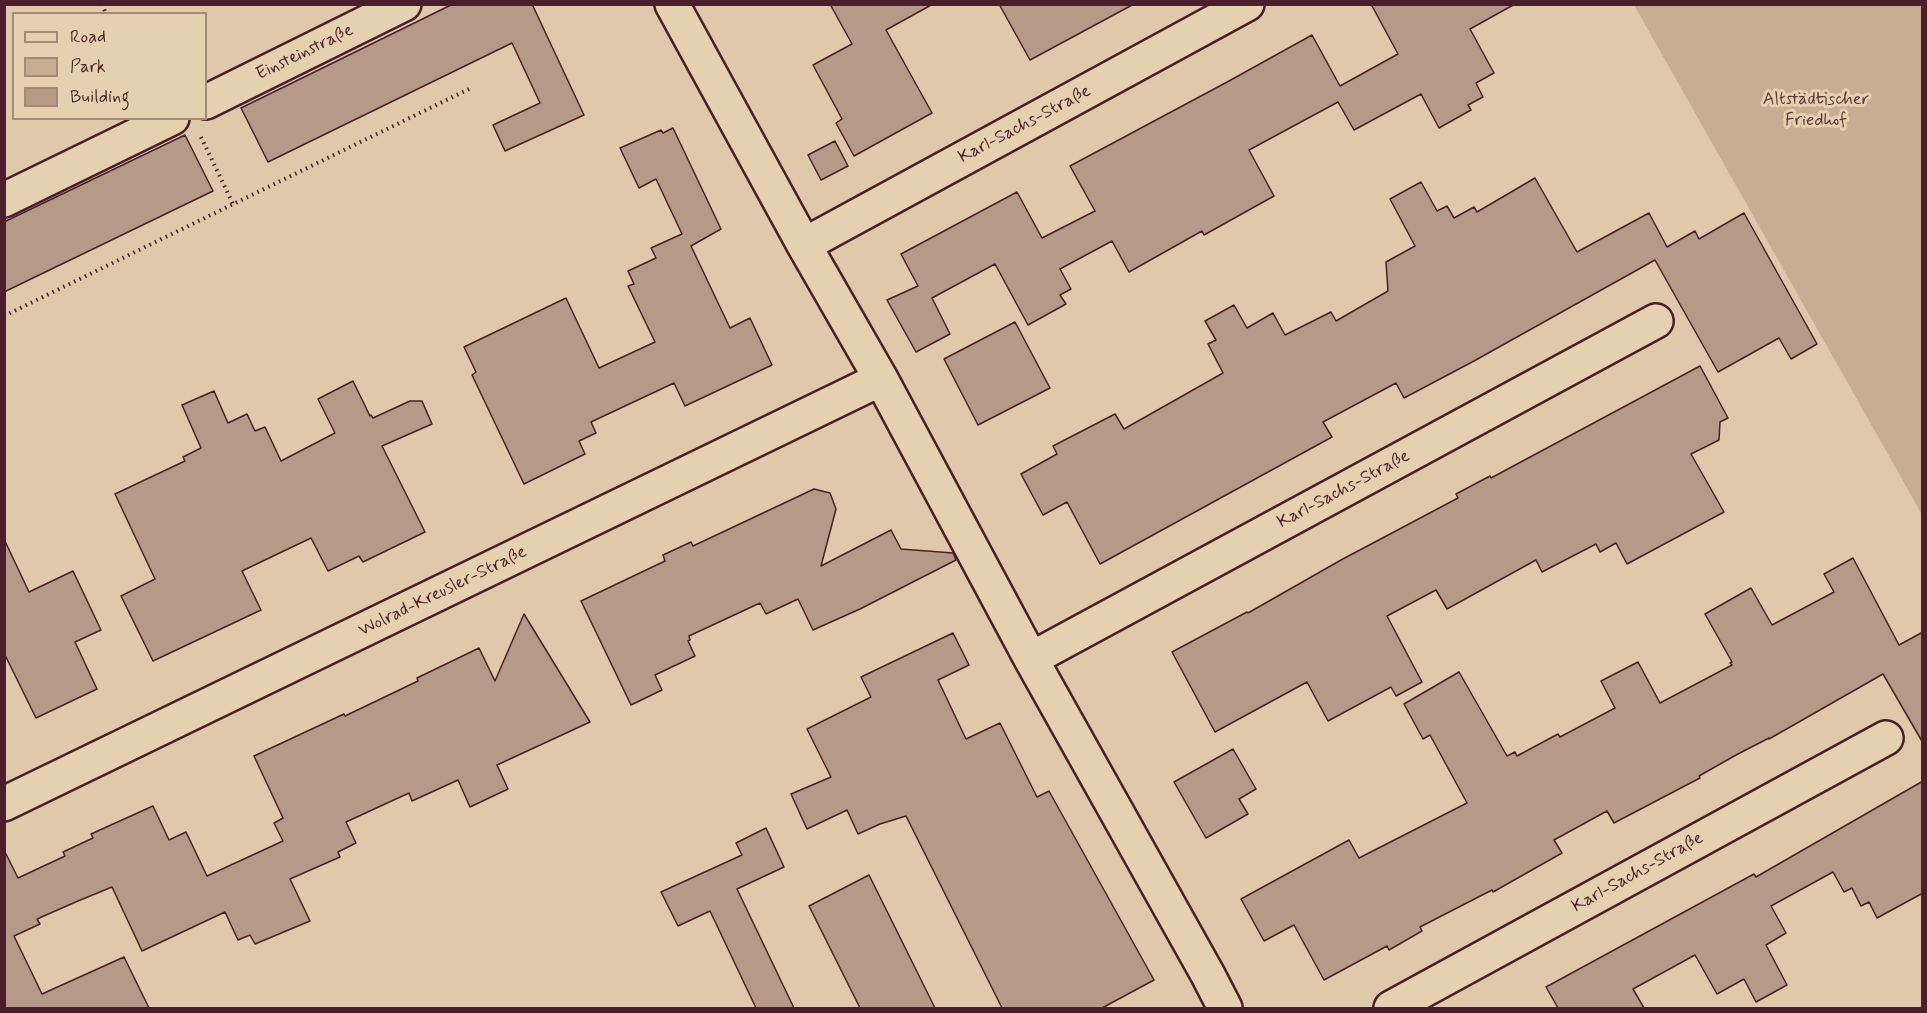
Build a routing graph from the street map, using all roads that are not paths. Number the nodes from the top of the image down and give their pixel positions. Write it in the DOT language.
graph roads {
  1 [pos="404,4"];
  2 [pos="672,4"];
  3 [pos="1247,4"];
  4 [pos="207,109"];
  5 [pos="185,120"];
  6 [pos="4,200"];
  7 [pos="804,245"];
  8 [pos="1656,321"];
  9 [pos="881,379"];
  10 [pos="1031,659"];
  11 [pos="1886,738"];
  12 [pos="4,804"];
  13 [pos="1225,1008"];
  14 [pos="1391,1008"];
  1 -- 4 [label="street, Einsteinstraße"];
  2 -- 7 [label="street"];
  3 -- 7 [label="street, Karl-Sachs-Straße"];
  5 -- 6 [label="street, Einsteinstraße"];
  7 -- 9 [label="street"];
  8 -- 10 [label="street, Karl-Sachs-Straße"];
  9 -- 10 [label="street"];
  9 -- 12 [label="street, Wolrad-Kreusler-Straße"];
  10 -- 13 [label="street"];
  11 -- 14 [label="street, Karl-Sachs-Straße"];
}
